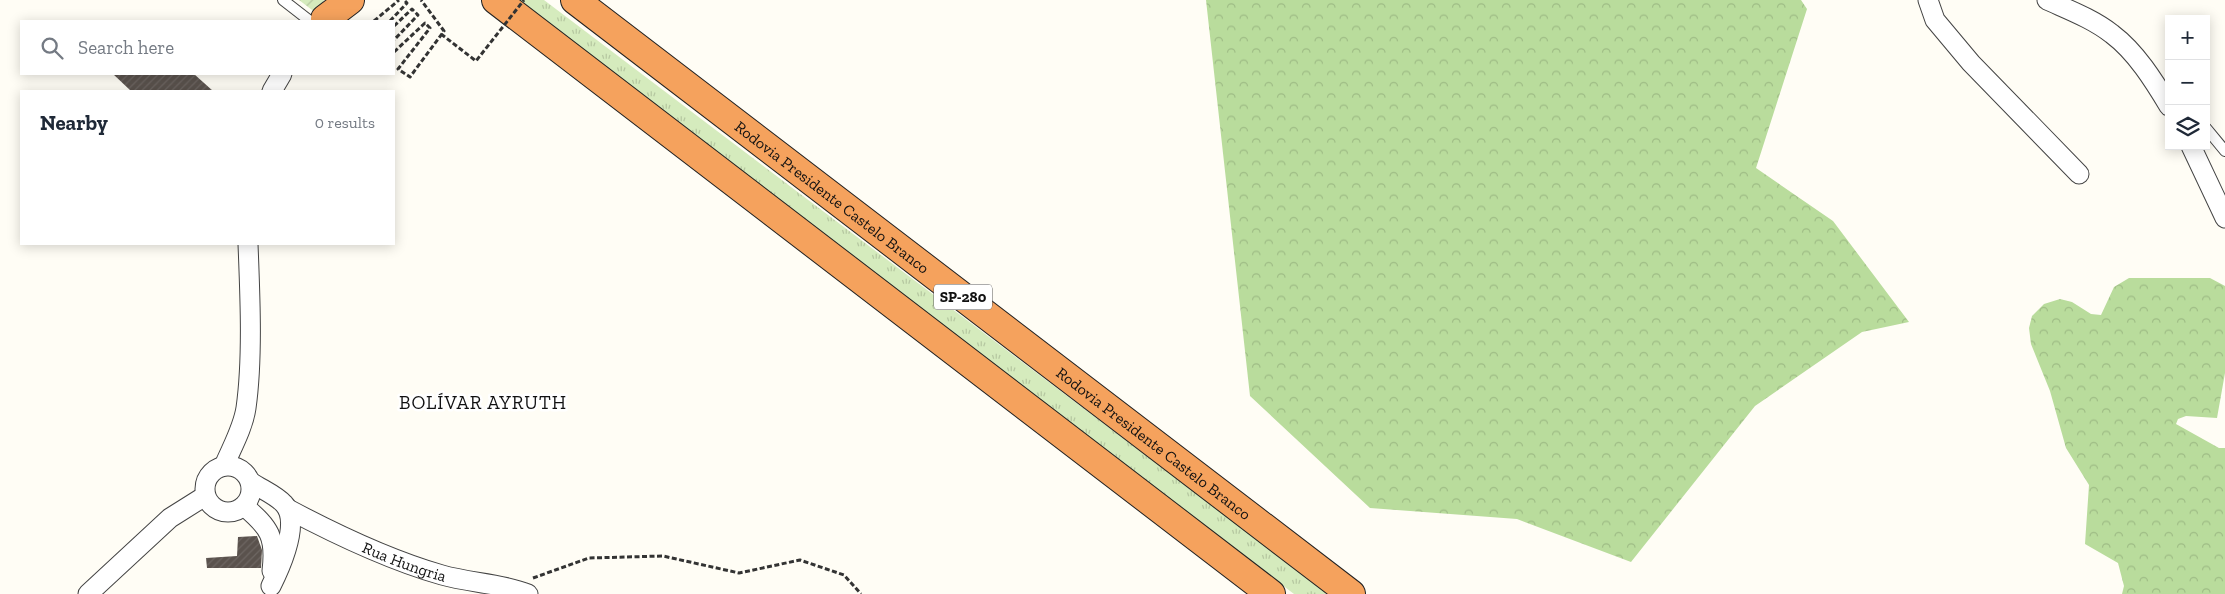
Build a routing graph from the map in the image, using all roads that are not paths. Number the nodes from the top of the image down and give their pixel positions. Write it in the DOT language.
graph roads {
  1 [pos="283,0"];
  2 [pos="350,0"];
  3 [pos="496,0"];
  4 [pos="575,0"];
  5 [pos="1928,0"];
  6 [pos="2047,0"];
  7 [pos="323,15"];
  8 [pos="281,75"];
  9 [pos="273,90"];
  10 [pos="2168,105"];
  11 [pos="2210,133"];
  12 [pos="2193,150"];
  13 [pos="2225,151"];
  14 [pos="2079,174"];
  15 [pos="2225,218"];
  16 [pos="248,245"];
  17 [pos="241,427"];
  18 [pos="224,466"];
  19 [pos="247,477"];
  20 [pos="205,496"];
  21 [pos="244,506"];
  22 [pos="288,509"];
  23 [pos="271,590"];
  24 [pos="88,594"];
  25 [pos="528,594"];
  26 [pos="1270,594"];
  27 [pos="1352,594"];
  1 -- 7 [label="lane"];
  2 -- 7 [label="highway"];
  3 -- 26 [label="highway, SP-280"];
  4 -- 27 [label="highway, Rodovia Presidente Castelo Branco / SP-280"];
  5 -- 14 [label="street"];
  6 -- 10 [label="street"];
  8 -- 9 [label="street"];
  11 -- 13 [label="lane"];
  12 -- 15 [label="street"];
  16 -- 17 [label="street"];
  17 -- 18 [label="street"];
  17 -- 19 [label="street"];
  18 -- 19 [label="street"];
  18 -- 20 [label="street"];
  19 -- 21 [label="street"];
  19 -- 22 [label="street, Rua Hungria"];
  20 -- 21 [label="street"];
  20 -- 24 [label="street"];
  21 -- 23 [label="street"];
  22 -- 23 [label="street"];
  22 -- 25 [label="street, Rua Hungria"];
}
